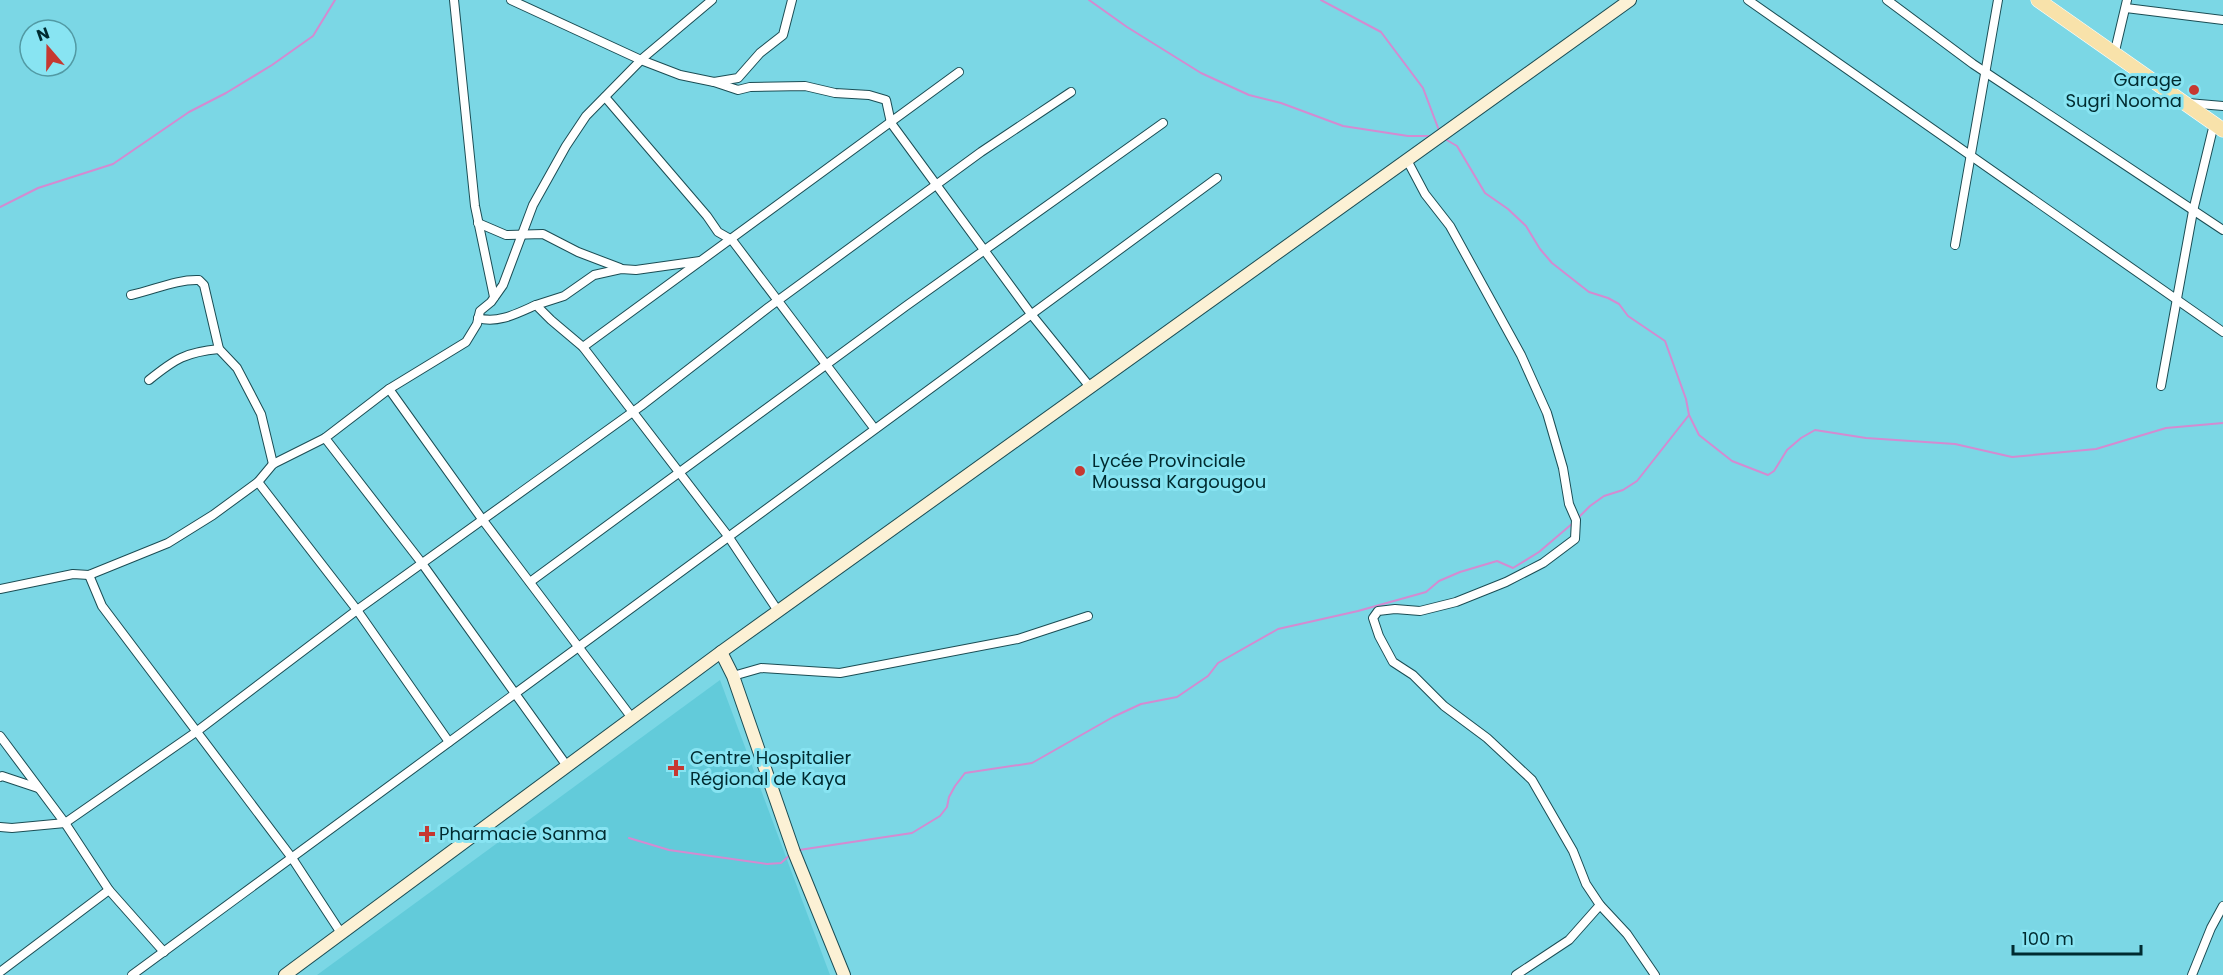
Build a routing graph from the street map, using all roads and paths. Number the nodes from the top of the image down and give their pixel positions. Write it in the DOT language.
graph roads {
  1 [pos="454,0"];
  2 [pos="512,0"];
  3 [pos="712,0"];
  4 [pos="792,0"];
  5 [pos="1630,0"];
  6 [pos="1748,0"];
  7 [pos="1887,0"];
  8 [pos="1998,0"];
  9 [pos="2038,0"];
  10 [pos="2127,4"];
  11 [pos="2223,20"];
  12 [pos="2114,55"];
  13 [pos="641,60"];
  14 [pos="959,72"];
  15 [pos="1985,72"];
  16 [pos="714,82"];
  17 [pos="1071,92"];
  18 [pos="605,97"];
  19 [pos="2183,102"];
  20 [pos="2223,106"];
  21 [pos="891,123"];
  22 [pos="1163,123"];
  23 [pos="2218,127"];
  24 [pos="1970,157"];
  25 [pos="1407,160"];
  26 [pos="1217,178"];
  27 [pos="936,185"];
  28 [pos="2193,211"];
  29 [pos="478,223"];
  30 [pos="2223,230"];
  31 [pos="522,234"];
  32 [pos="732,240"];
  33 [pos="1955,245"];
  34 [pos="984,250"];
  35 [pos="704,260"];
  36 [pos="621,268"];
  37 [pos="131,295"];
  38 [pos="494,297"];
  39 [pos="778,300"];
  40 [pos="2177,300"];
  41 [pos="536,305"];
  42 [pos="1031,314"];
  43 [pos="478,318"];
  44 [pos="2223,333"];
  45 [pos="583,347"];
  46 [pos="219,349"];
  47 [pos="826,365"];
  48 [pos="149,380"];
  49 [pos="2161,386"];
  50 [pos="1090,387"];
  51 [pos="389,389"];
  52 [pos="633,412"];
  53 [pos="874,429"];
  54 [pos="325,438"];
  55 [pos="273,464"];
  56 [pos="679,472"];
  57 [pos="258,482"];
  58 [pos="482,519"];
  59 [pos="728,536"];
  60 [pos="421,562"];
  61 [pos="88,575"];
  62 [pos="530,582"];
  63 [pos="0,589"];
  64 [pos="357,610"];
  65 [pos="778,611"];
  66 [pos="1088,616"];
  67 [pos="579,646"];
  68 [pos="721,652"];
  69 [pos="733,676"];
  70 [pos="515,693"];
  71 [pos="632,717"];
  72 [pos="196,732"];
  73 [pos="0,736"];
  74 [pos="449,742"];
  75 [pos="567,766"];
  76 [pos="0,777"];
  77 [pos="38,788"];
  78 [pos="64,823"];
  79 [pos="0,826"];
  80 [pos="292,858"];
  81 [pos="109,890"];
  82 [pos="1600,905"];
  83 [pos="2223,906"];
  84 [pos="341,933"];
  85 [pos="164,952"];
  86 [pos="0,972"];
  87 [pos="132,975"];
  88 [pos="285,975"];
  89 [pos="844,975"];
  90 [pos="1516,975"];
  91 [pos="1655,975"];
  92 [pos="2192,975"];
  1 -- 29 [label="street"];
  2 -- 13 [label="street"];
  3 -- 13 [label="street"];
  4 -- 16 [label="street"];
  5 -- 25 [label="main road"];
  6 -- 24 [label="street"];
  7 -- 15 [label="street"];
  8 -- 15 [label="street"];
  9 -- 12 [label="main road"];
  10 -- 11 [label="street"];
  10 -- 12 [label="street"];
  12 -- 19 [label="main road"];
  13 -- 16 [label="street"];
  13 -- 18 [label="street"];
  14 -- 21 [label="street"];
  15 -- 24 [label="street"];
  15 -- 28 [label="street"];
  16 -- 21 [label="street"];
  17 -- 27 [label="street"];
  18 -- 31 [label="street"];
  18 -- 32 [label="street"];
  19 -- 20 [label="street"];
  19 -- 23 [label="main road"];
  21 -- 27 [label="street"];
  21 -- 32 [label="street"];
  22 -- 34 [label="street"];
  23 -- 28 [label="street"];
  24 -- 33 [label="street"];
  24 -- 40 [label="street"];
  25 -- 50 [label="main road"];
  25 -- 82 [label="street"];
  26 -- 42 [label="street"];
  27 -- 34 [label="street"];
  27 -- 39 [label="street"];
  28 -- 30 [label="street"];
  28 -- 40 [label="street"];
  29 -- 31 [label="street"];
  29 -- 38 [label="street"];
  31 -- 36 [label="street"];
  31 -- 38 [label="street"];
  32 -- 35 [label="street"];
  32 -- 39 [label="street"];
  34 -- 42 [label="street"];
  34 -- 47 [label="street"];
  35 -- 36 [label="street"];
  35 -- 45 [label="street"];
  36 -- 41 [label="street"];
  37 -- 46 [label="street"];
  38 -- 43 [label="street"];
  39 -- 47 [label="street"];
  39 -- 52 [label="street"];
  40 -- 44 [label="street"];
  40 -- 49 [label="street"];
  41 -- 43 [label="street"];
  41 -- 45 [label="street"];
  42 -- 50 [label="street"];
  42 -- 53 [label="street"];
  43 -- 51 [label="street"];
  45 -- 52 [label="street"];
  46 -- 48 [label="street"];
  46 -- 55 [label="street"];
  47 -- 53 [label="street"];
  47 -- 56 [label="street"];
  50 -- 65 [label="main road"];
  51 -- 54 [label="street"];
  51 -- 58 [label="street"];
  52 -- 56 [label="street"];
  52 -- 58 [label="street"];
  53 -- 59 [label="street"];
  54 -- 55 [label="street"];
  54 -- 60 [label="street"];
  55 -- 57 [label="street"];
  56 -- 59 [label="street"];
  56 -- 62 [label="street"];
  57 -- 61 [label="street"];
  57 -- 64 [label="street"];
  58 -- 60 [label="street"];
  58 -- 62 [label="street"];
  59 -- 65 [label="street"];
  59 -- 67 [label="street"];
  60 -- 64 [label="street"];
  60 -- 70 [label="street"];
  61 -- 63 [label="street"];
  61 -- 72 [label="street"];
  62 -- 67 [label="street"];
  64 -- 72 [label="street"];
  64 -- 74 [label="street"];
  65 -- 68 [label="main road"];
  66 -- 69 [label="street"];
  67 -- 70 [label="street"];
  67 -- 71 [label="street"];
  68 -- 69 [label="main road"];
  68 -- 71 [label="main road"];
  69 -- 89 [label="main road"];
  70 -- 74 [label="street"];
  70 -- 75 [label="street"];
  71 -- 75 [label="main road"];
  72 -- 78 [label="street"];
  72 -- 80 [label="street"];
  73 -- 77 [label="street"];
  74 -- 80 [label="street"];
  75 -- 84 [label="main road"];
  76 -- 77 [label="street"];
  77 -- 78 [label="street"];
  78 -- 79 [label="street"];
  78 -- 81 [label="street"];
  80 -- 84 [label="street"];
  80 -- 85 [label="street"];
  81 -- 85 [label="street"];
  81 -- 86 [label="street"];
  82 -- 90 [label="street"];
  82 -- 91 [label="street"];
  83 -- 92 [label="street"];
  84 -- 88 [label="main road"];
  85 -- 87 [label="street"];
}
